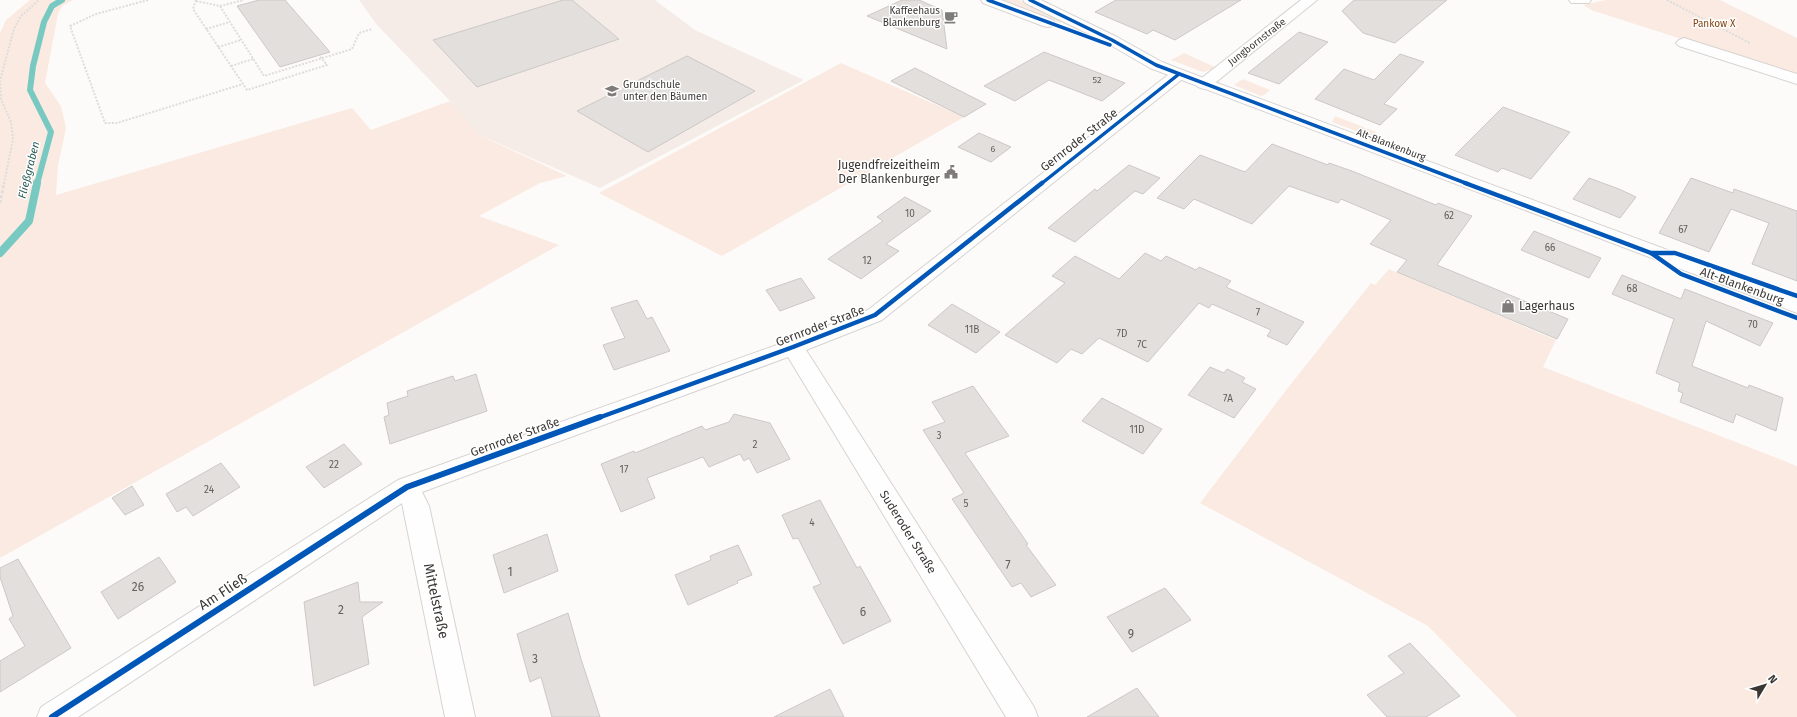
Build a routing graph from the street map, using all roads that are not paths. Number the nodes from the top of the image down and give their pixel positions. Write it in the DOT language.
graph roads {
  1 [pos="988,0"];
  2 [pos="1030,0"];
  3 [pos="1310,0"];
  4 [pos="1684,43"];
  5 [pos="1127,50"];
  6 [pos="1179,74"];
  7 [pos="1797,79"];
  8 [pos="1204,84"];
  9 [pos="1797,306"];
  10 [pos="793,347"];
  11 [pos="406,486"];
  12 [pos="52,717"];
  13 [pos="460,717"];
  14 [pos="1023,717"];
  1 -- 5 [label="street, Alt-Blankenburg"];
  2 -- 5 [label="street, Alt-Blankenburg"];
  3 -- 8 [label="street, Jungbornstraße"];
  4 -- 7 [label="street"];
  5 -- 6 [label="street, Alt-Blankenburg"];
  6 -- 8 [label="street, Alt-Blankenburg"];
  6 -- 10 [label="street, Gernroder Straße"];
  8 -- 9 [label="street, Alt-Blankenburg"];
  10 -- 11 [label="street, Gernroder Straße"];
  10 -- 14 [label="street, Suderoder Straße"];
  11 -- 12 [label="street, Am Fließ"];
  11 -- 13 [label="street, Mittelstraße"];
}
